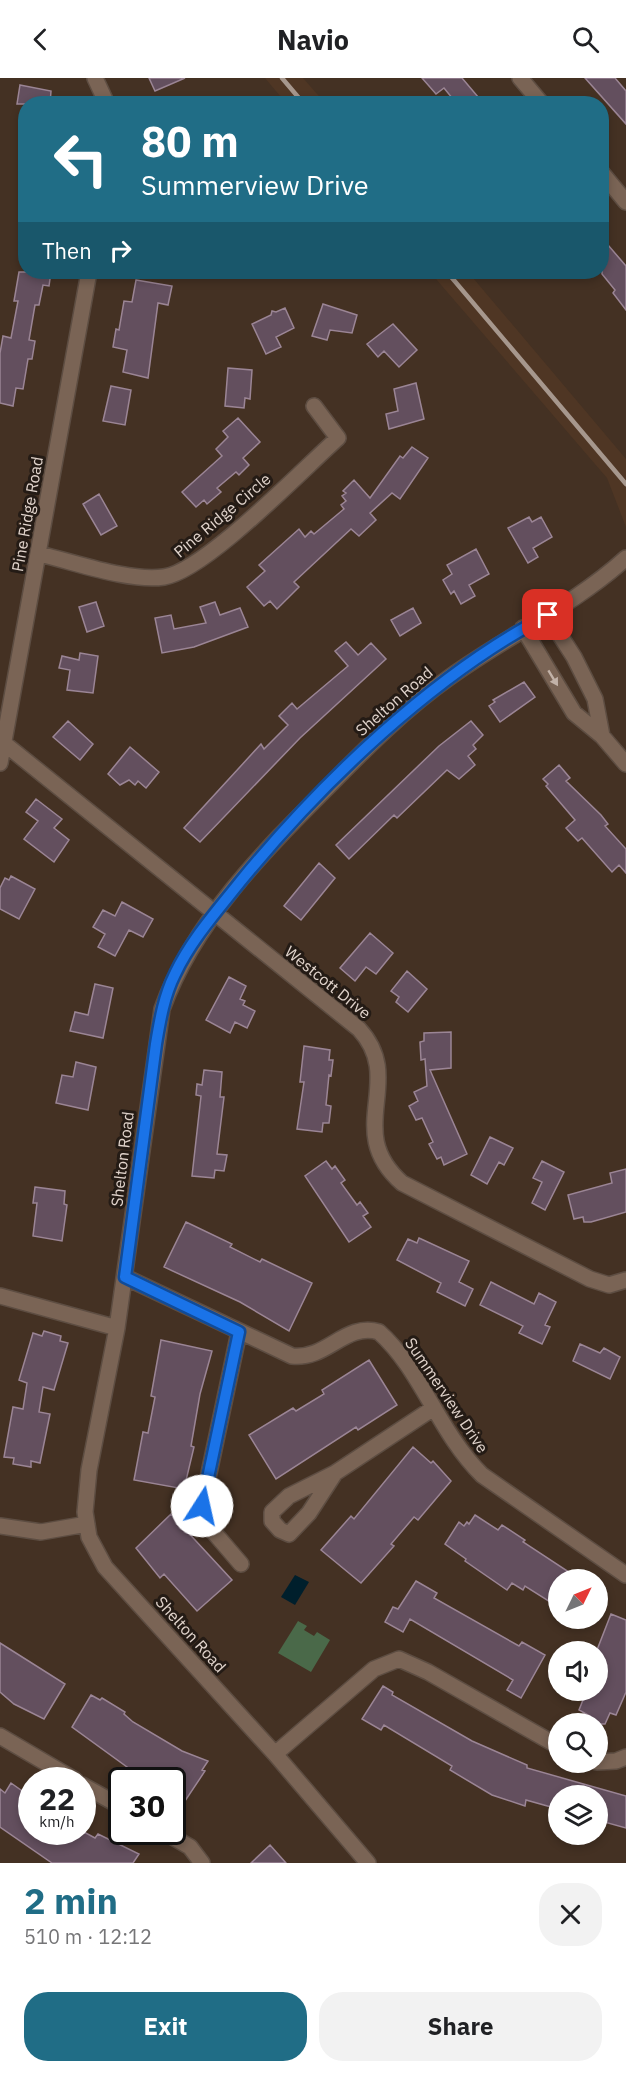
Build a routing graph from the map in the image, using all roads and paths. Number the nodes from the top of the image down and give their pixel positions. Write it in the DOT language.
graph roads {
  1 [pos="95,78"];
  2 [pos="520,78"];
  3 [pos="103,96"];
  4 [pos="535,96"];
  5 [pos="609,181"];
  6 [pos="626,202"];
  7 [pos="89,279"];
  8 [pos="314,406"];
  9 [pos="39,554"];
  10 [pos="626,558"];
  11 [pos="548,615"];
  12 [pos="523,628"];
  13 [pos="602,736"];
  14 [pos="5,744"];
  15 [pos="0,763"];
  16 [pos="626,764"];
  17 [pos="214,914"];
  18 [pos="125,1277"];
  19 [pos="626,1280"];
  20 [pos="0,1296"];
  21 [pos="117,1328"];
  22 [pos="239,1332"];
  23 [pos="432,1408"];
  24 [pos="335,1473"];
  25 [pos="87,1524"];
  26 [pos="0,1526"];
  27 [pos="241,1564"];
  28 [pos="626,1575"];
  29 [pos="0,1736"];
  30 [pos="548,1740"];
  31 [pos="275,1754"];
  32 [pos="626,1757"];
  33 [pos="608,1761"];
  34 [pos="53,1767"];
  35 [pos="186,1845"];
  36 [pos="202,1863"];
  37 [pos="368,1863"];
  1 -- 3 [label="street"];
  2 -- 4 [label="street"];
  5 -- 6 [label="street"];
  7 -- 9 [label="street, Pine Ridge Road"];
  8 -- 9 [label="street, Pine Ridge Circle"];
  9 -- 14 [label="street, Pine Ridge Road"];
  10 -- 11 [label="street, Shelton Road"];
  11 -- 12 [label="street, Shelton Road"];
  11 -- 13 [label="street"];
  12 -- 13 [label="street, one-way"];
  12 -- 17 [label="street, Shelton Road"];
  13 -- 16 [label="street"];
  14 -- 15 [label="street, Pine Ridge Road"];
  14 -- 17 [label="street, Westcott Drive"];
  17 -- 18 [label="street, Shelton Road"];
  17 -- 19 [label="street, Westcott Drive"];
  18 -- 21 [label="street, Shelton Road"];
  18 -- 22 [label="street, Summerview Drive"];
  20 -- 21 [label="street"];
  21 -- 25 [label="street, Shelton Road"];
  22 -- 23 [label="street, Summerview Drive"];
  22 -- 27 [label="street"];
  23 -- 24 [label="street"];
  23 -- 28 [label="street, Summerview Drive"];
  25 -- 26 [label="street"];
  25 -- 31 [label="street, Shelton Road"];
  29 -- 34 [label="street"];
  30 -- 31 [label="street"];
  31 -- 37 [label="street, Shelton Road"];
  32 -- 33 [label="street"];
  35 -- 36 [label="street"];
}
